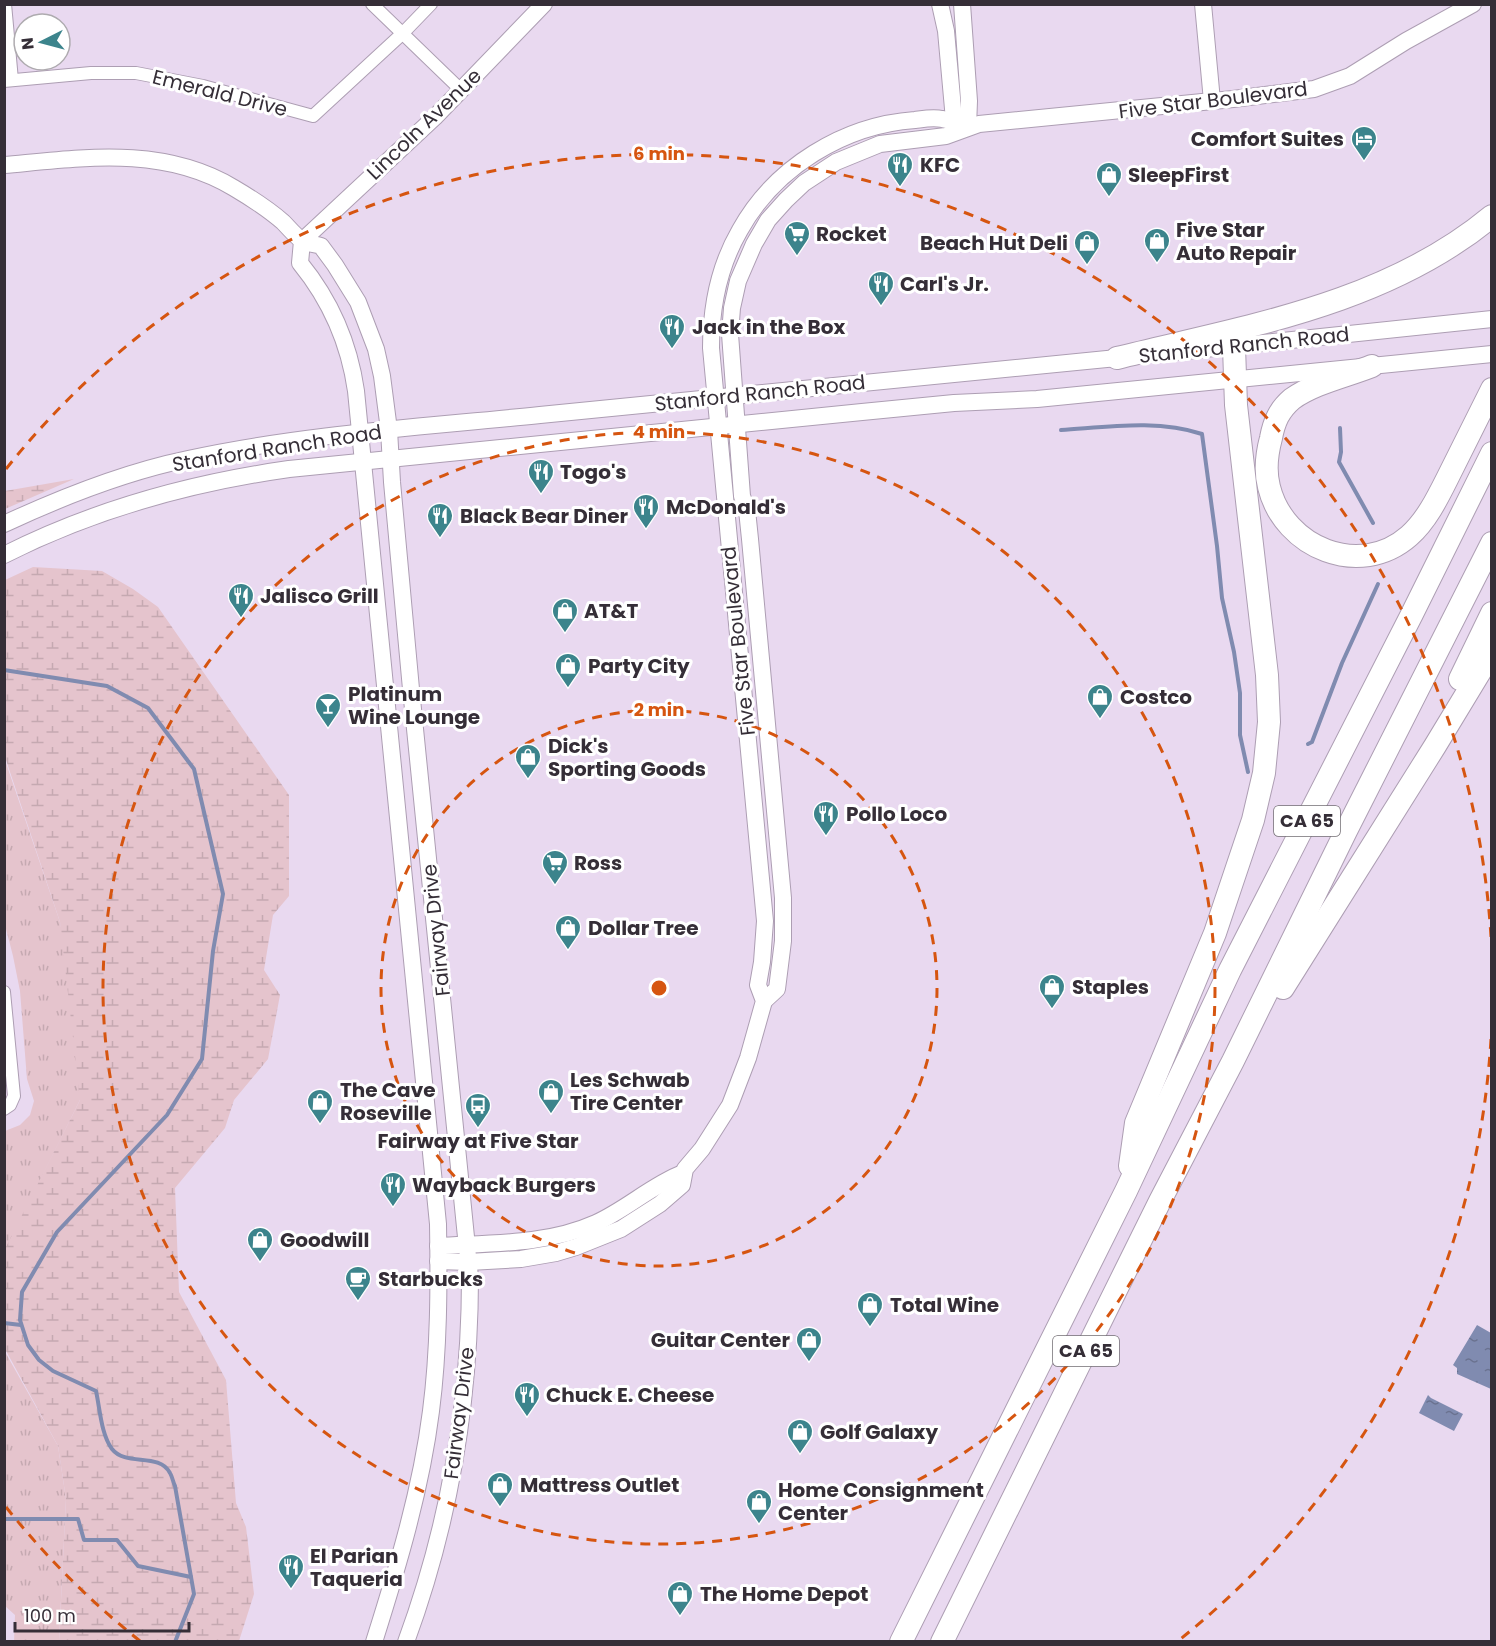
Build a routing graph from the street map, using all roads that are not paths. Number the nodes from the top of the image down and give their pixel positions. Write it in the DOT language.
graph roads {
  1 [pos="5,4"];
  2 [pos="372,4"];
  3 [pos="431,4"];
  4 [pos="544,4"];
  5 [pos="940,4"];
  6 [pos="962,4"];
  7 [pos="1203,4"];
  8 [pos="1473,4"];
  9 [pos="403,33"];
  10 [pos="8,81"];
  11 [pos="461,90"];
  12 [pos="1212,101"];
  13 [pos="959,127"];
  14 [pos="850,134"];
  15 [pos="4,165"];
  16 [pos="821,171"];
  17 [pos="1491,216"];
  18 [pos="740,230"];
  19 [pos="302,241"];
  20 [pos="738,281"];
  21 [pos="1491,319"];
  22 [pos="1234,347"];
  23 [pos="1488,354"];
  24 [pos="1117,358"];
  25 [pos="1372,366"];
  26 [pos="1235,380"];
  27 [pos="1491,389"];
  28 [pos="733,395"];
  29 [pos="715,397"];
  30 [pos="735,424"];
  31 [pos="717,426"];
  32 [pos="389,430"];
  33 [pos="360,434"];
  34 [pos="1491,453"];
  35 [pos="390,459"];
  36 [pos="363,462"];
  37 [pos="4,524"];
  38 [pos="1491,543"];
  39 [pos="4,555"];
  40 [pos="751,556"];
  41 [pos="730,557"];
  42 [pos="1491,613"];
  43 [pos="1491,652"];
  44 [pos="421,791"];
  45 [pos="397,795"];
  46 [pos="1398,804"];
  47 [pos="4,992"];
  48 [pos="764,1001"];
  49 [pos="1233,1061"];
  50 [pos="7,1107"];
  51 [pos="683,1173"];
  52 [pos="1126,1191"];
  53 [pos="467,1245"];
  54 [pos="438,1253"];
  55 [pos="469,1262"];
  56 [pos="374,1641"];
  57 [pos="406,1641"];
  58 [pos="901,1641"];
  59 [pos="942,1641"];
  1 -- 10 [label="street"];
  2 -- 9 [label="street"];
  3 -- 9 [label="street"];
  4 -- 11 [label="main road, Lincoln Avenue"];
  5 -- 13 [label="main road"];
  6 -- 13 [label="main road"];
  7 -- 12 [label="main road"];
  8 -- 12 [label="main road, Five Star Boulevard"];
  9 -- 10 [label="street, Emerald Drive"];
  9 -- 11 [label="street"];
  11 -- 19 [label="main road, Lincoln Avenue"];
  12 -- 13 [label="main road, Five Star Boulevard"];
  13 -- 14 [label="main road, Five Star Boulevard"];
  13 -- 16 [label="main road, Five Star Boulevard"];
  14 -- 16 [label="main road"];
  14 -- 18 [label="main road, Five Star Boulevard"];
  15 -- 19 [label="main road, Fairway Drive"];
  16 -- 20 [label="main road, Five Star Boulevard"];
  17 -- 24 [label="highway"];
  18 -- 20 [label="main road"];
  18 -- 29 [label="main road, Five Star Boulevard"];
  19 -- 32 [label="main road, Fairway Drive"];
  19 -- 33 [label="main road, Fairway Drive"];
  20 -- 28 [label="main road, Five Star Boulevard"];
  21 -- 22 [label="main road, Stanford Ranch Road"];
  22 -- 24 [label="main road, Stanford Ranch Road"];
  22 -- 26 [label="highway"];
  23 -- 25 [label="main road, Stanford Ranch Road"];
  24 -- 28 [label="main road, Stanford Ranch Road"];
  25 -- 26 [label="main road, Stanford Ranch Road"];
  25 -- 27 [label="highway"];
  26 -- 30 [label="main road, Stanford Ranch Road"];
  26 -- 52 [label="highway"];
  28 -- 29 [label="main road, Stanford Ranch Road"];
  28 -- 30 [label="main road, Five Star Boulevard"];
  29 -- 31 [label="main road, Five Star Boulevard"];
  29 -- 32 [label="main road, Stanford Ranch Road"];
  30 -- 31 [label="main road, Stanford Ranch Road"];
  30 -- 40 [label="main road, Five Star Boulevard"];
  31 -- 35 [label="main road, Stanford Ranch Road"];
  31 -- 41 [label="main road, Five Star Boulevard"];
  32 -- 33 [label="main road, Stanford Ranch Road"];
  32 -- 35 [label="main road, Fairway Drive"];
  33 -- 36 [label="main road, Fairway Drive"];
  33 -- 37 [label="main road, Stanford Ranch Road"];
  34 -- 52 [label="highway, CA 65"];
  35 -- 36 [label="main road, Stanford Ranch Road"];
  35 -- 44 [label="main road, Fairway Drive"];
  36 -- 39 [label="main road, Stanford Ranch Road"];
  36 -- 45 [label="main road, Fairway Drive"];
  38 -- 49 [label="highway, CA 65"];
  40 -- 41 [label="main road"];
  40 -- 48 [label="main road, Five Star Boulevard"];
  41 -- 48 [label="main road, Five Star Boulevard"];
  42 -- 46 [label="highway"];
  43 -- 46 [label="highway"];
  44 -- 45 [label="main road"];
  44 -- 53 [label="main road, Fairway Drive"];
  45 -- 54 [label="main road, Fairway Drive"];
  46 -- 49 [label="highway"];
  47 -- 50 [label="street"];
  48 -- 51 [label="main road, Five Star Boulevard"];
  49 -- 59 [label="highway, CA 65"];
  51 -- 53 [label="main road, Five Star Boulevard"];
  51 -- 55 [label="main road, Five Star Boulevard"];
  52 -- 58 [label="highway, CA 65"];
  53 -- 54 [label="main road, Five Star Boulevard"];
  53 -- 55 [label="main road, Fairway Drive"];
  54 -- 55 [label="main road, Five Star Boulevard"];
  54 -- 56 [label="main road, Fairway Drive"];
  55 -- 57 [label="main road, Fairway Drive"];
}
